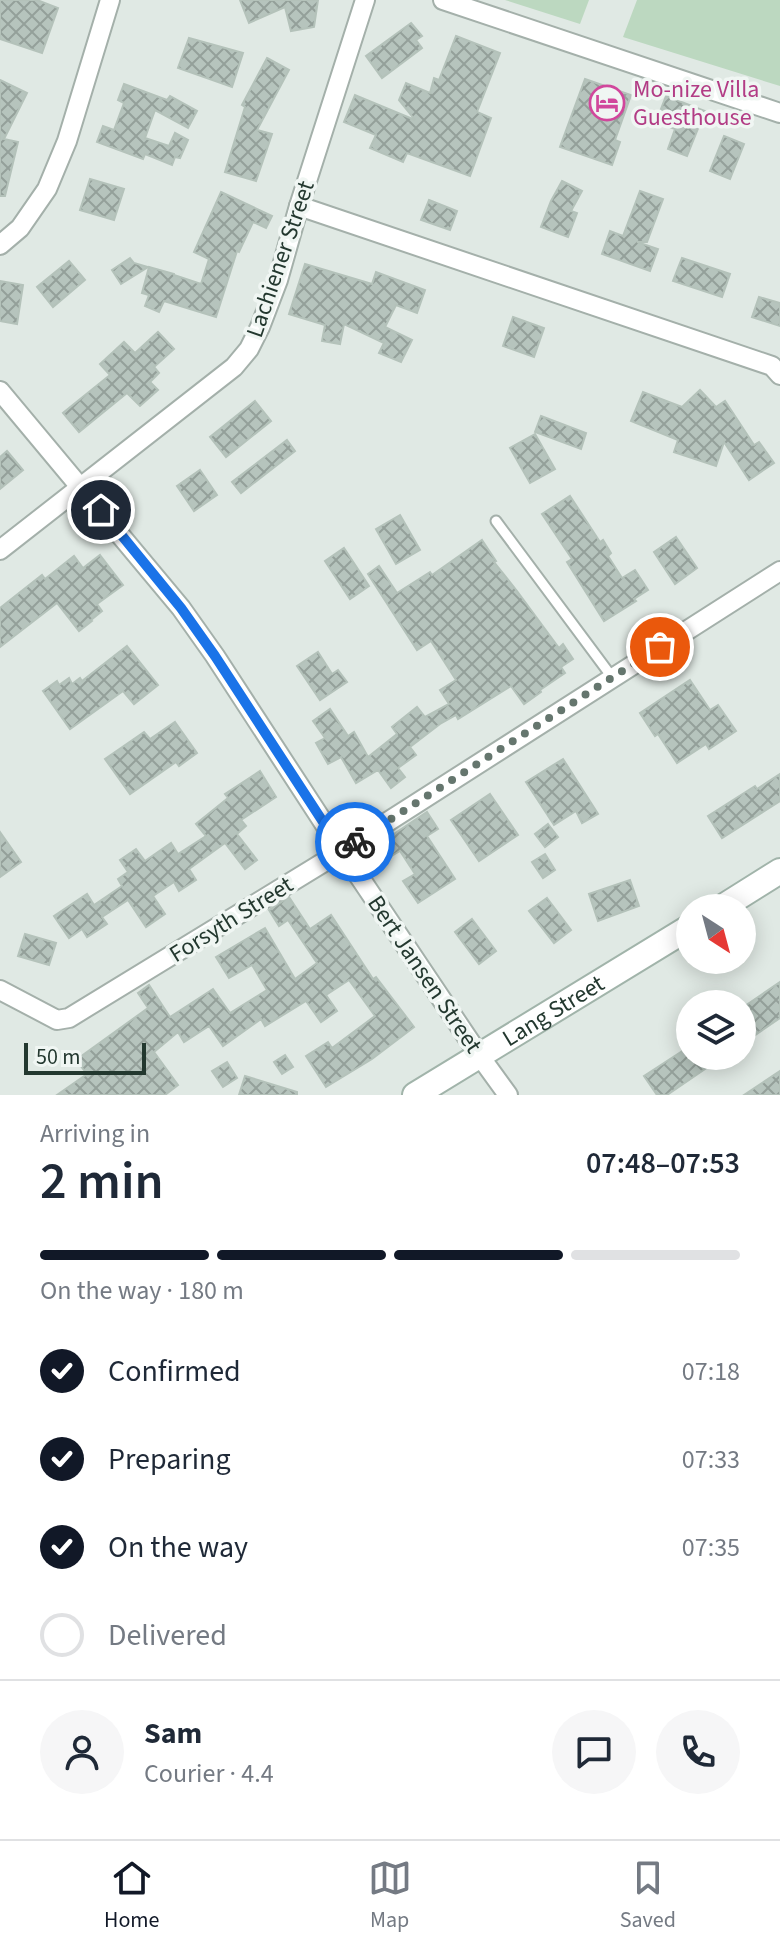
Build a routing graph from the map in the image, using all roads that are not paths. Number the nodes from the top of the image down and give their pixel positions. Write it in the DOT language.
graph roads {
  1 [pos="110,0"];
  2 [pos="365,0"];
  3 [pos="443,0"];
  4 [pos="780,113"];
  5 [pos="299,206"];
  6 [pos="0,245"];
  7 [pos="780,375"];
  8 [pos="0,391"];
  9 [pos="80,486"];
  10 [pos="496,521"];
  11 [pos="0,550"];
  12 [pos="780,571"];
  13 [pos="612,677"];
  14 [pos="342,851"];
  15 [pos="780,871"];
  16 [pos="743,894"];
  17 [pos="676,935"];
  18 [pos="0,990"];
  19 [pos="479,1055"];
  20 [pos="415,1095"];
  21 [pos="508,1095"];
  1 -- 6 [label="street"];
  2 -- 5 [label="street, Lachiener Street"];
  3 -- 4 [label="street"];
  5 -- 7 [label="street"];
  5 -- 9 [label="street, Lachiener Street"];
  8 -- 9 [label="street, Bert Jansen Street"];
  9 -- 11 [label="street, Lachiener Street"];
  9 -- 14 [label="street, Bert Jansen Street"];
  10 -- 13 [label="lane"];
  12 -- 13 [label="street, Forsyth Street"];
  13 -- 14 [label="street, Forsyth Street"];
  14 -- 18 [label="street, Forsyth Street"];
  14 -- 19 [label="street, Bert Jansen Street"];
  15 -- 16 [label="street"];
  17 -- 19 [label="street, Lang Street"];
  19 -- 20 [label="street, Lang Street"];
  19 -- 21 [label="street, Bert Jansen Street"];
}
